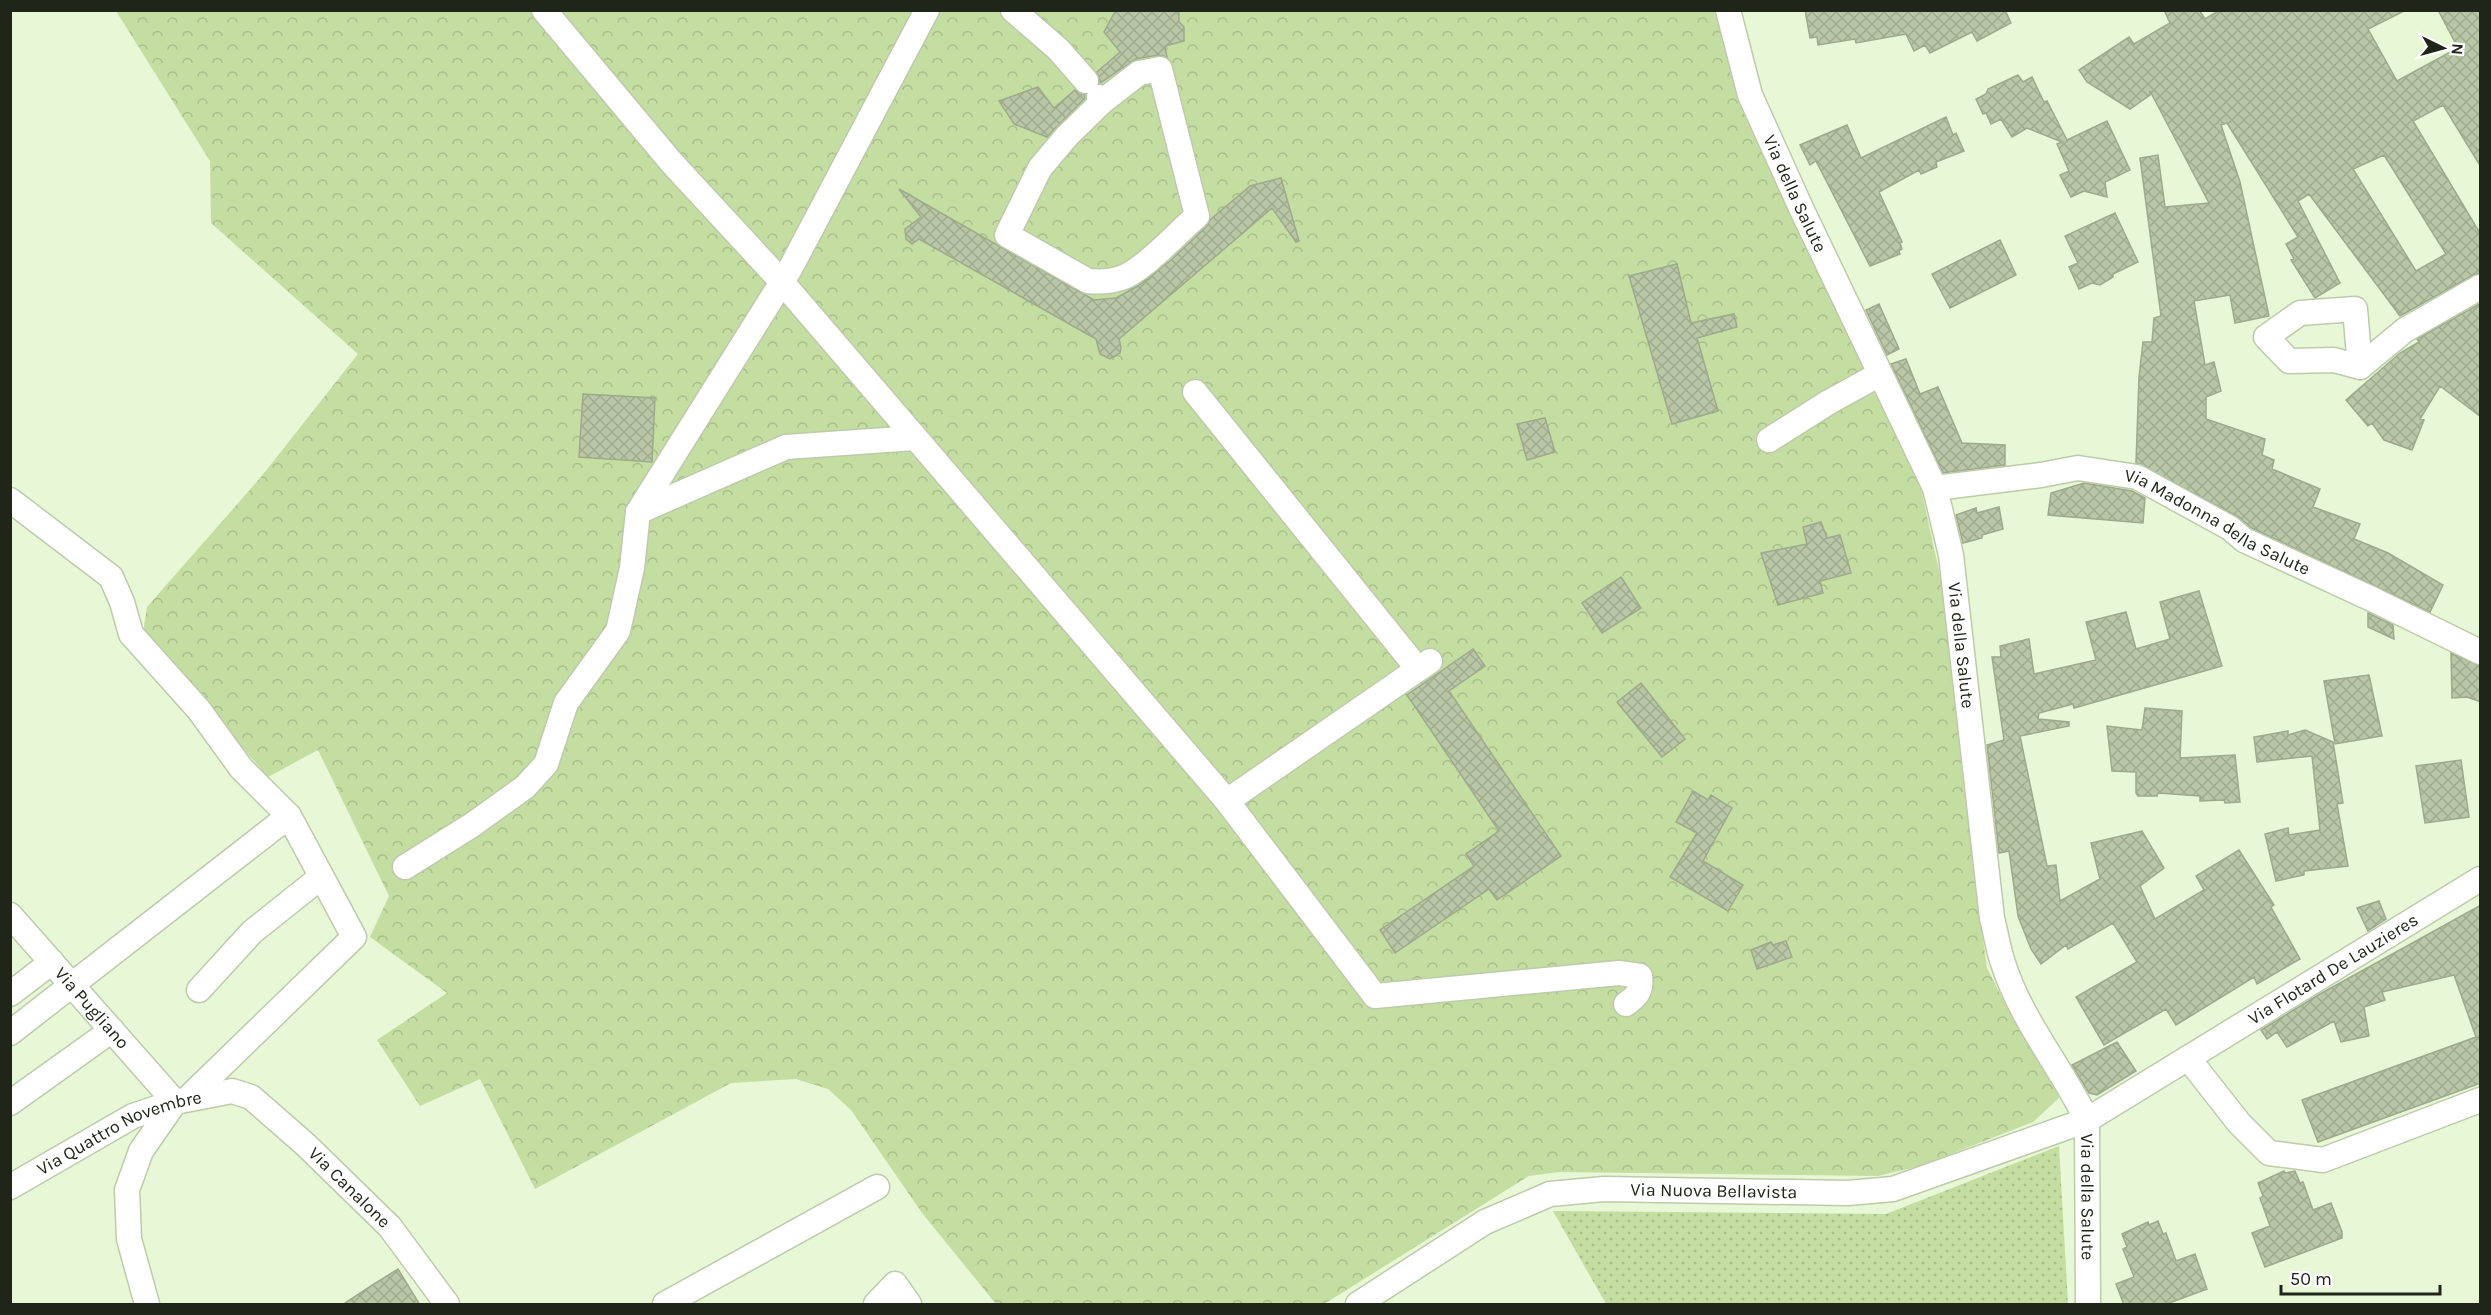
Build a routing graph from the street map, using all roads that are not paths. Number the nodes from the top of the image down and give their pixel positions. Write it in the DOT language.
graph roads {
  1 [pos="544,10"];
  2 [pos="927,10"];
  3 [pos="1012,10"];
  4 [pos="1728,10"];
  5 [pos="1096,93"];
  6 [pos="782,282"];
  7 [pos="2481,287"];
  8 [pos="2360,367"];
  9 [pos="1880,374"];
  10 [pos="1195,392"];
  11 [pos="915,438"];
  12 [pos="1769,441"];
  13 [pos="1935,488"];
  14 [pos="10,500"];
  15 [pos="638,512"];
  16 [pos="2481,652"];
  17 [pos="1227,801"];
  18 [pos="288,816"];
  19 [pos="405,867"];
  20 [pos="321,877"];
  21 [pos="2481,879"];
  22 [pos="10,915"];
  23 [pos="52,962"];
  24 [pos="73,986"];
  25 [pos="199,990"];
  26 [pos="10,994"];
  27 [pos="1626,1005"];
  28 [pos="112,1030"];
  29 [pos="10,1033"];
  30 [pos="2188,1058"];
  31 [pos="232,1091"];
  32 [pos="181,1100"];
  33 [pos="2481,1100"];
  34 [pos="10,1103"];
  35 [pos="2087,1120"];
  36 [pos="10,1187"];
  37 [pos="877,1187"];
  38 [pos="147,1305"];
  39 [pos="447,1305"];
  40 [pos="665,1305"];
  41 [pos="876,1305"];
  42 [pos="909,1305"];
  43 [pos="1358,1305"];
  44 [pos="2088,1305"];
  1 -- 6 [label="street"];
  2 -- 6 [label="street"];
  3 -- 5 [label="street"];
  4 -- 9 [label="street, Via della Salute"];
  5 -- 5 [label="street"];
  6 -- 11 [label="street"];
  6 -- 15 [label="street"];
  7 -- 8 [label="street"];
  9 -- 12 [label="street"];
  9 -- 13 [label="street, Via della Salute"];
  10 -- 17 [label="street"];
  11 -- 15 [label="street"];
  11 -- 17 [label="street"];
  13 -- 16 [label="street, Via Madonna della Salute"];
  13 -- 35 [label="street, Via della Salute"];
  14 -- 18 [label="street"];
  15 -- 19 [label="street"];
  17 -- 27 [label="street"];
  18 -- 20 [label="street"];
  18 -- 24 [label="street"];
  20 -- 25 [label="street"];
  20 -- 32 [label="street"];
  21 -- 30 [label="street, Via Flotard De Lauzieres"];
  22 -- 23 [label="street, Via Pugliano"];
  23 -- 24 [label="street, Via Pugliano"];
  23 -- 26 [label="street"];
  24 -- 28 [label="street, Via Pugliano"];
  24 -- 29 [label="street"];
  28 -- 32 [label="street, Via Pugliano"];
  28 -- 34 [label="street"];
  30 -- 33 [label="street"];
  30 -- 35 [label="street, Via Flotard De Lauzieres"];
  31 -- 32 [label="street, Via Quattro Novembre"];
  31 -- 39 [label="street, Via Canalone"];
  32 -- 36 [label="street, Via Quattro Novembre"];
  32 -- 38 [label="street"];
  35 -- 43 [label="street, Via Nuova Bellavista"];
  35 -- 44 [label="street, Via della Salute"];
  37 -- 40 [label="street"];
  41 -- 42 [label="street"];
}
